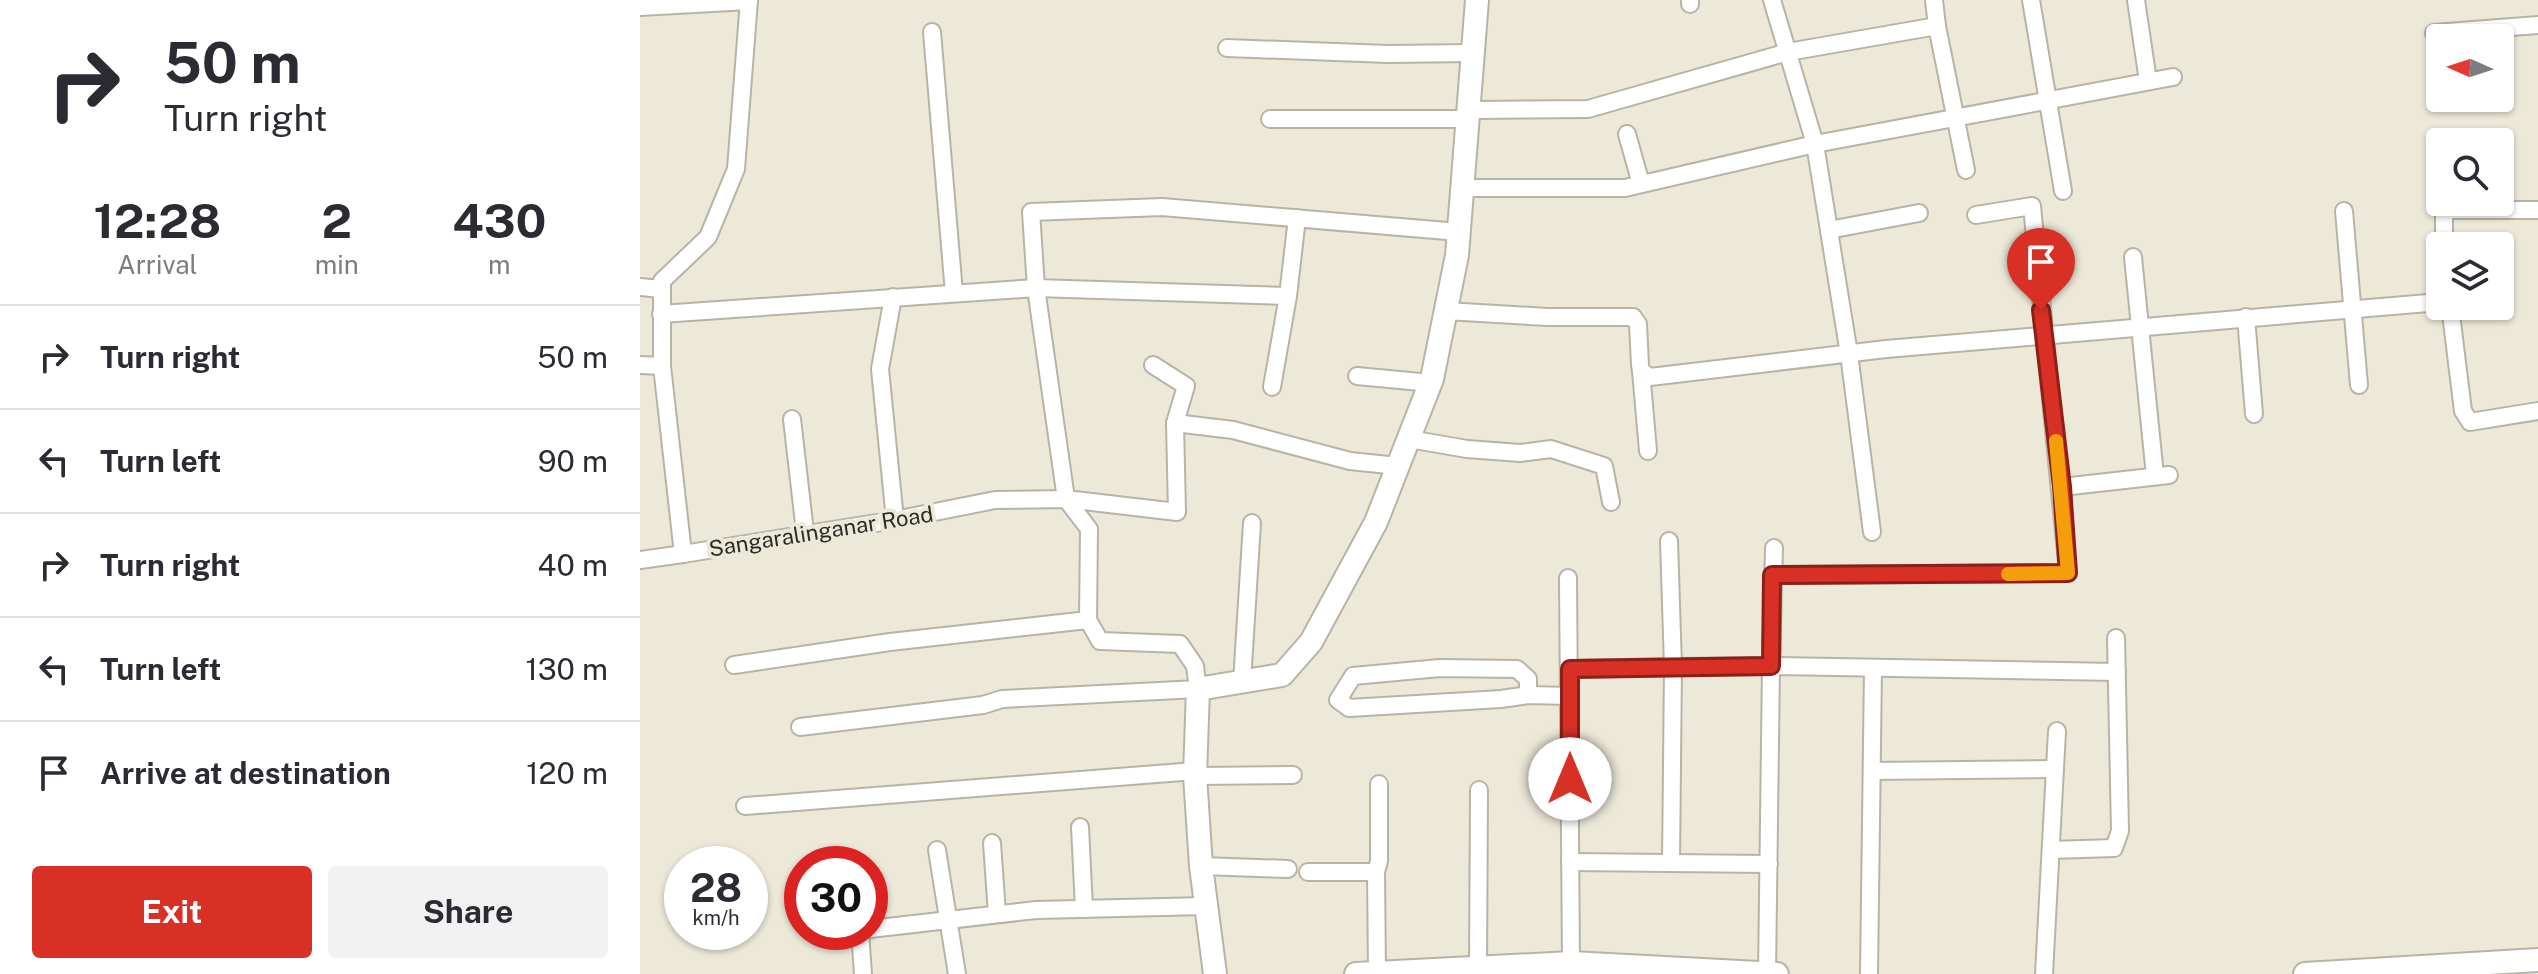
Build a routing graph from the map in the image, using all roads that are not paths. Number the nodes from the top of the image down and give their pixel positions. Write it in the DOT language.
graph roads {
  1 [pos="749,0"];
  2 [pos="1477,0"];
  3 [pos="1772,0"];
  4 [pos="1934,0"];
  5 [pos="2031,0"];
  6 [pos="2136,0"];
  7 [pos="640,7"];
  8 [pos="2538,25"];
  9 [pos="1937,26"];
  10 [pos="2514,27"];
  11 [pos="932,32"];
  12 [pos="1227,48"];
  13 [pos="1788,52"];
  14 [pos="1472,53"];
  15 [pos="2173,77"];
  16 [pos="2148,81"];
  17 [pos="2046,100"];
  18 [pos="1955,117"];
  19 [pos="1270,119"];
  20 [pos="1466,119"];
  21 [pos="1627,134"];
  22 [pos="1815,144"];
  23 [pos="1966,170"];
  24 [pos="1641,184"];
  25 [pos="1463,188"];
  26 [pos="2063,191"];
  27 [pos="2538,210"];
  28 [pos="2344,211"];
  29 [pos="1919,213"];
  30 [pos="1976,215"];
  31 [pos="1297,218"];
  32 [pos="1829,230"];
  33 [pos="1459,232"];
  34 [pos="2444,232"];
  35 [pos="2133,257"];
  36 [pos="640,287"];
  37 [pos="1036,288"];
  38 [pos="661,289"];
  39 [pos="954,293"];
  40 [pos="1288,296"];
  41 [pos="893,297"];
  42 [pos="2426,303"];
  43 [pos="2354,308"];
  44 [pos="1446,311"];
  45 [pos="661,314"];
  46 [pos="2246,317"];
  47 [pos="2452,320"];
  48 [pos="2140,328"];
  49 [pos="2043,337"];
  50 [pos="1849,354"];
  51 [pos="640,365"];
  52 [pos="1153,365"];
  53 [pos="662,366"];
  54 [pos="1641,371"];
  55 [pos="1357,376"];
  56 [pos="1431,383"];
  57 [pos="2359,385"];
  58 [pos="1272,387"];
  59 [pos="2538,411"];
  60 [pos="2254,414"];
  61 [pos="792,419"];
  62 [pos="1175,423"];
  63 [pos="1409,439"];
  64 [pos="1648,451"];
  65 [pos="1398,466"];
  66 [pos="2062,487"];
  67 [pos="1066,499"];
  68 [pos="1611,502"];
  69 [pos="895,520"];
  70 [pos="1252,523"];
  71 [pos="805,532"];
  72 [pos="1872,532"];
  73 [pos="1669,541"];
  74 [pos="1774,548"];
  75 [pos="683,554"];
  76 [pos="640,560"];
  77 [pos="1772,575"];
  78 [pos="1568,578"];
  79 [pos="1088,620"];
  80 [pos="2116,638"];
  81 [pos="734,665"];
  82 [pos="1771,666"];
  83 [pos="1673,667"];
  84 [pos="1873,668"];
  85 [pos="1570,669"];
  86 [pos="2117,672"];
  87 [pos="1242,682"];
  88 [pos="1198,689"];
  89 [pos="1528,695"];
  90 [pos="1570,696"];
  91 [pos="800,727"];
  92 [pos="2057,731"];
  93 [pos="2055,769"];
  94 [pos="1872,771"];
  95 [pos="1195,774"];
  96 [pos="1293,775"];
  97 [pos="1379,784"];
  98 [pos="1479,790"];
  99 [pos="745,806"];
  100 [pos="1080,827"];
  101 [pos="992,843"];
  102 [pos="937,850"];
  103 [pos="2051,850"];
  104 [pos="1570,862"];
  105 [pos="1671,863"];
  106 [pos="1769,864"];
  107 [pos="1201,866"];
  108 [pos="1288,869"];
  109 [pos="1308,872"];
  110 [pos="1376,872"];
  111 [pos="1206,906"];
  112 [pos="1084,909"];
  113 [pos="997,914"];
  114 [pos="948,920"];
  115 [pos="888,927"];
  116 [pos="861,950"];
  117 [pos="2538,960"];
  118 [pos="1571,963"];
  119 [pos="1478,968"];
  120 [pos="2414,970"];
  121 [pos="1366,973"];
  122 [pos="863,974"];
  123 [pos="957,974"];
  124 [pos="1215,974"];
  125 [pos="1767,974"];
  126 [pos="1777,974"];
  127 [pos="1869,974"];
  128 [pos="2044,974"];
  129 [pos="2305,974"];
  1 -- 7 [label="street"];
  1 -- 38 [label="street"];
  2 -- 14 [label="street"];
  3 -- 13 [label="street"];
  4 -- 9 [label="street"];
  5 -- 17 [label="street"];
  6 -- 16 [label="street"];
  8 -- 10 [label="street"];
  9 -- 13 [label="street"];
  9 -- 18 [label="street"];
  11 -- 39 [label="street"];
  12 -- 14 [label="street"];
  13 -- 20 [label="street"];
  13 -- 22 [label="street"];
  14 -- 20 [label="street"];
  15 -- 16 [label="street"];
  16 -- 17 [label="street"];
  17 -- 18 [label="street"];
  17 -- 26 [label="street"];
  18 -- 22 [label="street"];
  18 -- 23 [label="street"];
  19 -- 20 [label="street"];
  20 -- 25 [label="street"];
  21 -- 24 [label="street"];
  22 -- 24 [label="street"];
  22 -- 32 [label="street"];
  24 -- 25 [label="street"];
  25 -- 33 [label="street"];
  27 -- 34 [label="street"];
  28 -- 43 [label="street"];
  29 -- 32 [label="street"];
  30 -- 49 [label="street"];
  31 -- 33 [label="street"];
  31 -- 37 [label="street"];
  31 -- 40 [label="street"];
  32 -- 50 [label="street"];
  33 -- 44 [label="street"];
  35 -- 48 [label="street"];
  36 -- 38 [label="street"];
  37 -- 39 [label="street"];
  37 -- 40 [label="street"];
  37 -- 67 [label="street"];
  38 -- 45 [label="street, Sangaralinganar Road"];
  39 -- 41 [label="street"];
  40 -- 58 [label="street"];
  41 -- 45 [label="street"];
  41 -- 69 [label="street"];
  42 -- 43 [label="street"];
  43 -- 46 [label="street"];
  43 -- 57 [label="street"];
  44 -- 54 [label="street"];
  44 -- 56 [label="street"];
  45 -- 53 [label="street, Sangaralinganar Road"];
  46 -- 48 [label="street"];
  46 -- 60 [label="street"];
  47 -- 59 [label="street"];
  48 -- 49 [label="street"];
  48 -- 66 [label="street"];
  49 -- 50 [label="street"];
  49 -- 66 [label="street"];
  50 -- 54 [label="street"];
  50 -- 72 [label="street"];
  51 -- 53 [label="street"];
  52 -- 62 [label="street"];
  53 -- 75 [label="street, Sangaralinganar Road"];
  54 -- 64 [label="street"];
  55 -- 56 [label="street"];
  56 -- 63 [label="street"];
  61 -- 71 [label="street"];
  62 -- 65 [label="street"];
  62 -- 67 [label="street, Sangaralinganar Road"];
  63 -- 65 [label="street"];
  63 -- 68 [label="street"];
  65 -- 87 [label="street"];
  66 -- 77 [label="street"];
  67 -- 69 [label="street, Sangaralinganar Road"];
  67 -- 79 [label="street"];
  69 -- 71 [label="street, Sangaralinganar Road"];
  70 -- 87 [label="street"];
  71 -- 75 [label="street, Sangaralinganar Road"];
  73 -- 83 [label="street"];
  74 -- 77 [label="street"];
  75 -- 76 [label="street"];
  77 -- 82 [label="street"];
  78 -- 85 [label="street"];
  79 -- 81 [label="street"];
  79 -- 88 [label="street"];
  80 -- 86 [label="street"];
  82 -- 83 [label="street"];
  82 -- 84 [label="street"];
  82 -- 106 [label="street"];
  83 -- 85 [label="street"];
  83 -- 105 [label="street"];
  84 -- 86 [label="street"];
  84 -- 94 [label="street"];
  85 -- 90 [label="street"];
  86 -- 103 [label="street"];
  87 -- 88 [label="street"];
  88 -- 91 [label="street"];
  88 -- 95 [label="street"];
  89 -- 89 [label="street"];
  89 -- 90 [label="street"];
  90 -- 104 [label="street"];
  92 -- 93 [label="street"];
  93 -- 94 [label="street"];
  93 -- 103 [label="street"];
  94 -- 127 [label="street"];
  95 -- 96 [label="street"];
  95 -- 99 [label="street"];
  95 -- 107 [label="street"];
  97 -- 110 [label="street"];
  98 -- 119 [label="street"];
  100 -- 112 [label="street"];
  101 -- 113 [label="street"];
  102 -- 114 [label="street"];
  103 -- 128 [label="street"];
  104 -- 105 [label="street"];
  104 -- 118 [label="street"];
  105 -- 106 [label="street"];
  106 -- 125 [label="street"];
  107 -- 108 [label="street"];
  107 -- 111 [label="street"];
  109 -- 110 [label="street"];
  110 -- 121 [label="street"];
  111 -- 112 [label="street"];
  111 -- 124 [label="street"];
  112 -- 113 [label="street"];
  113 -- 114 [label="street"];
  114 -- 115 [label="street"];
  114 -- 123 [label="street"];
  116 -- 122 [label="street"];
  117 -- 120 [label="street"];
  118 -- 119 [label="street"];
  118 -- 125 [label="street"];
  119 -- 121 [label="street"];
  120 -- 129 [label="street"];
  125 -- 126 [label="street"];
}
